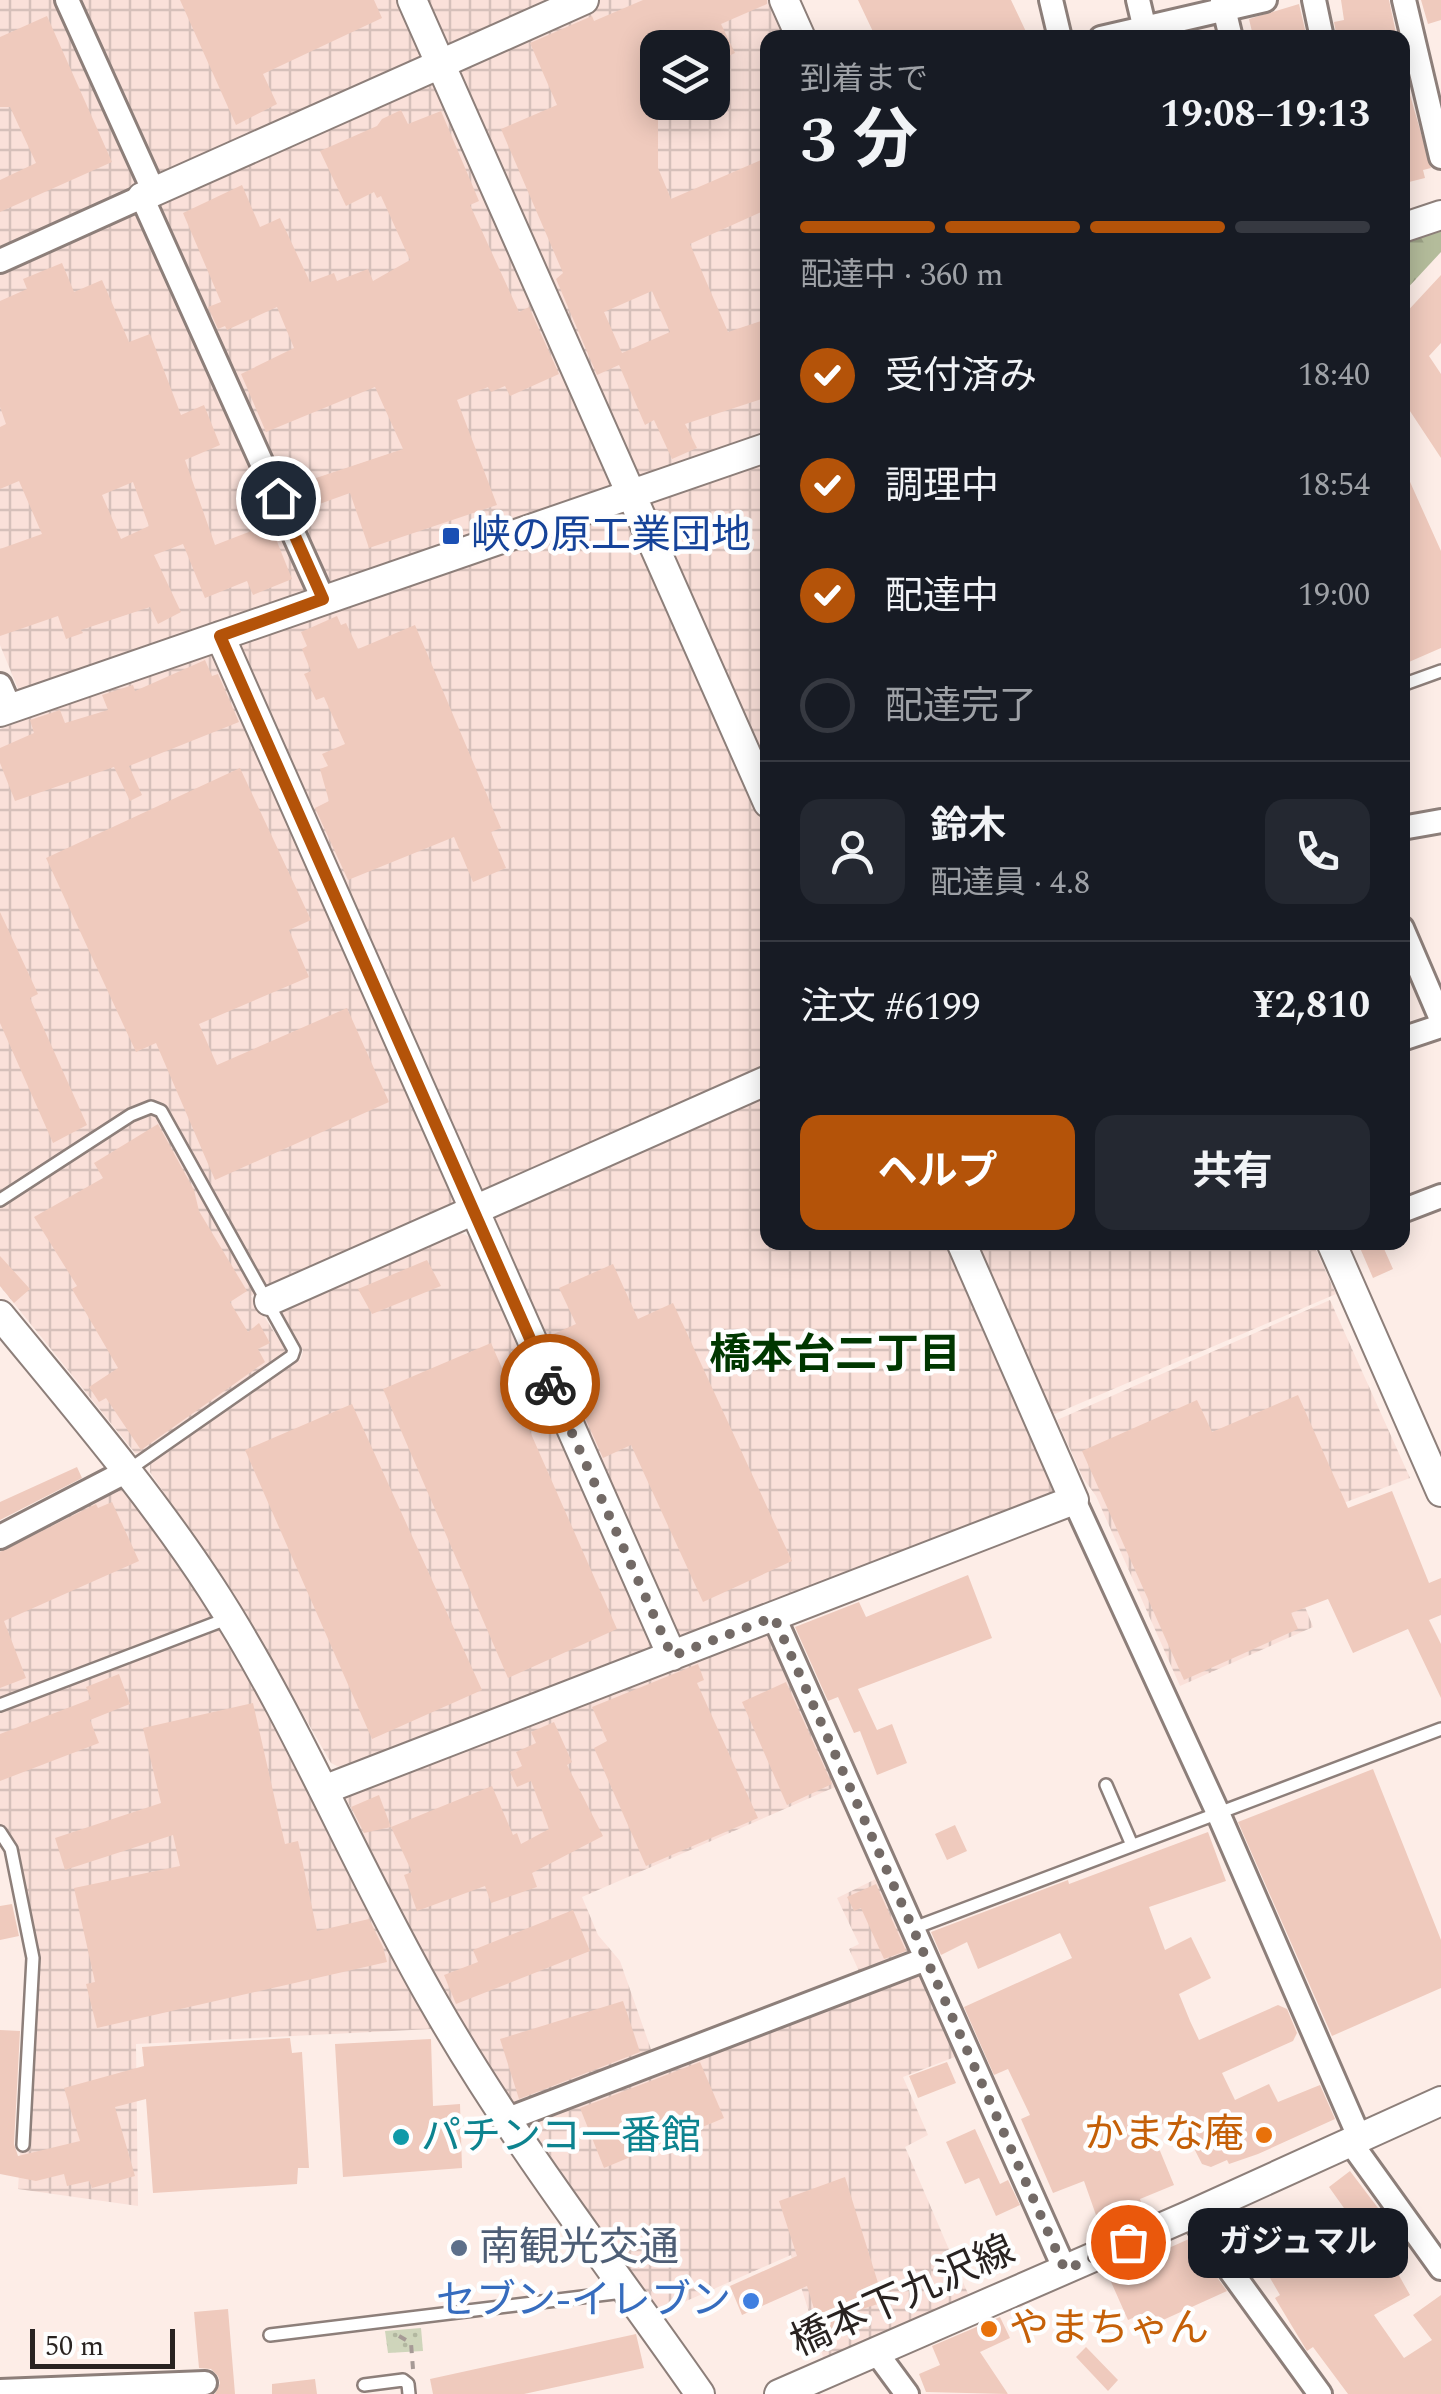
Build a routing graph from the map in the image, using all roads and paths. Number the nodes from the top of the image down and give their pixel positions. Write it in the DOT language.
graph roads {
  1 [pos="67,0"];
  2 [pos="412,0"];
  3 [pos="584,0"];
  4 [pos="784,0"];
  5 [pos="1051,0"];
  6 [pos="1138,0"];
  7 [pos="1265,0"];
  8 [pos="1314,0"];
  9 [pos="1404,0"];
  10 [pos="1223,5"];
  11 [pos="797,30"];
  12 [pos="1058,30"];
  13 [pos="1146,30"];
  14 [pos="1152,30"];
  15 [pos="1229,30"];
  16 [pos="1320,30"];
  17 [pos="440,63"];
  18 [pos="1441,158"];
  19 [pos="148,194"];
  20 [pos="1441,216"];
  21 [pos="1410,226"];
  22 [pos="0,261"];
  23 [pos="760,450"];
  24 [pos="632,492"];
  25 [pos="323,599"];
  26 [pos="220,636"];
  27 [pos="1441,671"];
  28 [pos="1410,682"];
  29 [pos="3,702"];
  30 [pos="760,784"];
  31 [pos="1441,820"];
  32 [pos="1410,826"];
  33 [pos="1410,950"];
  34 [pos="1441,1022"];
  35 [pos="1410,1036"];
  36 [pos="760,1084"];
  37 [pos="1441,1196"];
  38 [pos="0,1200"];
  39 [pos="1410,1208"];
  40 [pos="472,1212"];
  41 [pos="965,1250"];
  42 [pos="1335,1250"];
  43 [pos="269,1302"];
  44 [pos="0,1314"];
  45 [pos="127,1471"];
  46 [pos="1441,1492"];
  47 [pos="1074,1500"];
  48 [pos="0,1537"];
  49 [pos="774,1617"];
  50 [pos="229,1618"];
  51 [pos="672,1656"];
  52 [pos="0,1705"];
  53 [pos="1441,1730"];
  54 [pos="1106,1785"];
  55 [pos="326,1790"];
  56 [pos="1218,1813"];
  57 [pos="0,1832"];
  58 [pos="1132,1845"];
  59 [pos="914,1928"];
  60 [pos="926,1959"];
  61 [pos="1441,2101"];
  62 [pos="508,2119"];
  63 [pos="1355,2141"];
  64 [pos="23,2145"];
  65 [pos="1190,2215"];
  66 [pos="1441,2268"];
  67 [pos="1065,2270"];
  68 [pos="629,2292"];
  69 [pos="395,2322"];
  70 [pos="270,2335"];
  71 [pos="876,2352"];
  72 [pos="205,2383"];
  73 [pos="364,2385"];
  74 [pos="408,2389"];
  75 [pos="0,2391"];
  76 [pos="700,2394"];
  77 [pos="780,2394"];
  78 [pos="907,2394"];
  79 [pos="1320,2394"];
  1 -- 19 [label="street"];
  2 -- 17 [label="street"];
  3 -- 17 [label="street"];
  4 -- 11 [label="street"];
  5 -- 12 [label="street"];
  6 -- 13 [label="street"];
  7 -- 10 [label="street"];
  8 -- 16 [label="street"];
  9 -- 18 [label="street"];
  10 -- 14 [label="street"];
  10 -- 15 [label="street"];
  17 -- 19 [label="street"];
  17 -- 24 [label="street"];
  19 -- 22 [label="street"];
  19 -- 25 [label="street"];
  20 -- 21 [label="street"];
  23 -- 24 [label="street"];
  24 -- 25 [label="street"];
  24 -- 30 [label="street"];
  25 -- 26 [label="street"];
  26 -- 29 [label="street"];
  26 -- 40 [label="street"];
  27 -- 28 [label="lane"];
  31 -- 32 [label="street"];
  33 -- 34 [label="street"];
  34 -- 35 [label="street"];
  36 -- 40 [label="street"];
  37 -- 39 [label="street"];
  38 -- 43 [label="lane"];
  40 -- 43 [label="street"];
  40 -- 51 [label="street"];
  41 -- 47 [label="street"];
  42 -- 46 [label="street"];
  43 -- 45 [label="lane"];
  44 -- 45 [label="street"];
  45 -- 48 [label="street"];
  45 -- 50 [label="street"];
  47 -- 49 [label="street"];
  47 -- 56 [label="street"];
  49 -- 51 [label="street"];
  49 -- 59 [label="street"];
  50 -- 52 [label="lane"];
  50 -- 55 [label="street"];
  51 -- 55 [label="street"];
  53 -- 56 [label="lane"];
  54 -- 58 [label="lane"];
  55 -- 62 [label="street"];
  56 -- 58 [label="lane"];
  56 -- 63 [label="street"];
  57 -- 64 [label="lane"];
  58 -- 59 [label="lane"];
  59 -- 60 [label="street"];
  60 -- 62 [label="street"];
  60 -- 67 [label="street"];
  61 -- 63 [label="street, 橋本下九沢線"];
  62 -- 68 [label="street"];
  63 -- 65 [label="street, 橋本下九沢線"];
  63 -- 66 [label="street"];
  65 -- 67 [label="street, 橋本下九沢線"];
  65 -- 79 [label="street"];
  67 -- 71 [label="street, 橋本下九沢線"];
  68 -- 69 [label="lane"];
  68 -- 76 [label="street"];
  69 -- 70 [label="lane"];
  69 -- 74 [label="path"];
  71 -- 77 [label="street, 橋本下九沢線"];
  71 -- 78 [label="street"];
  72 -- 75 [label="street"];
  73 -- 74 [label="lane"];
}
